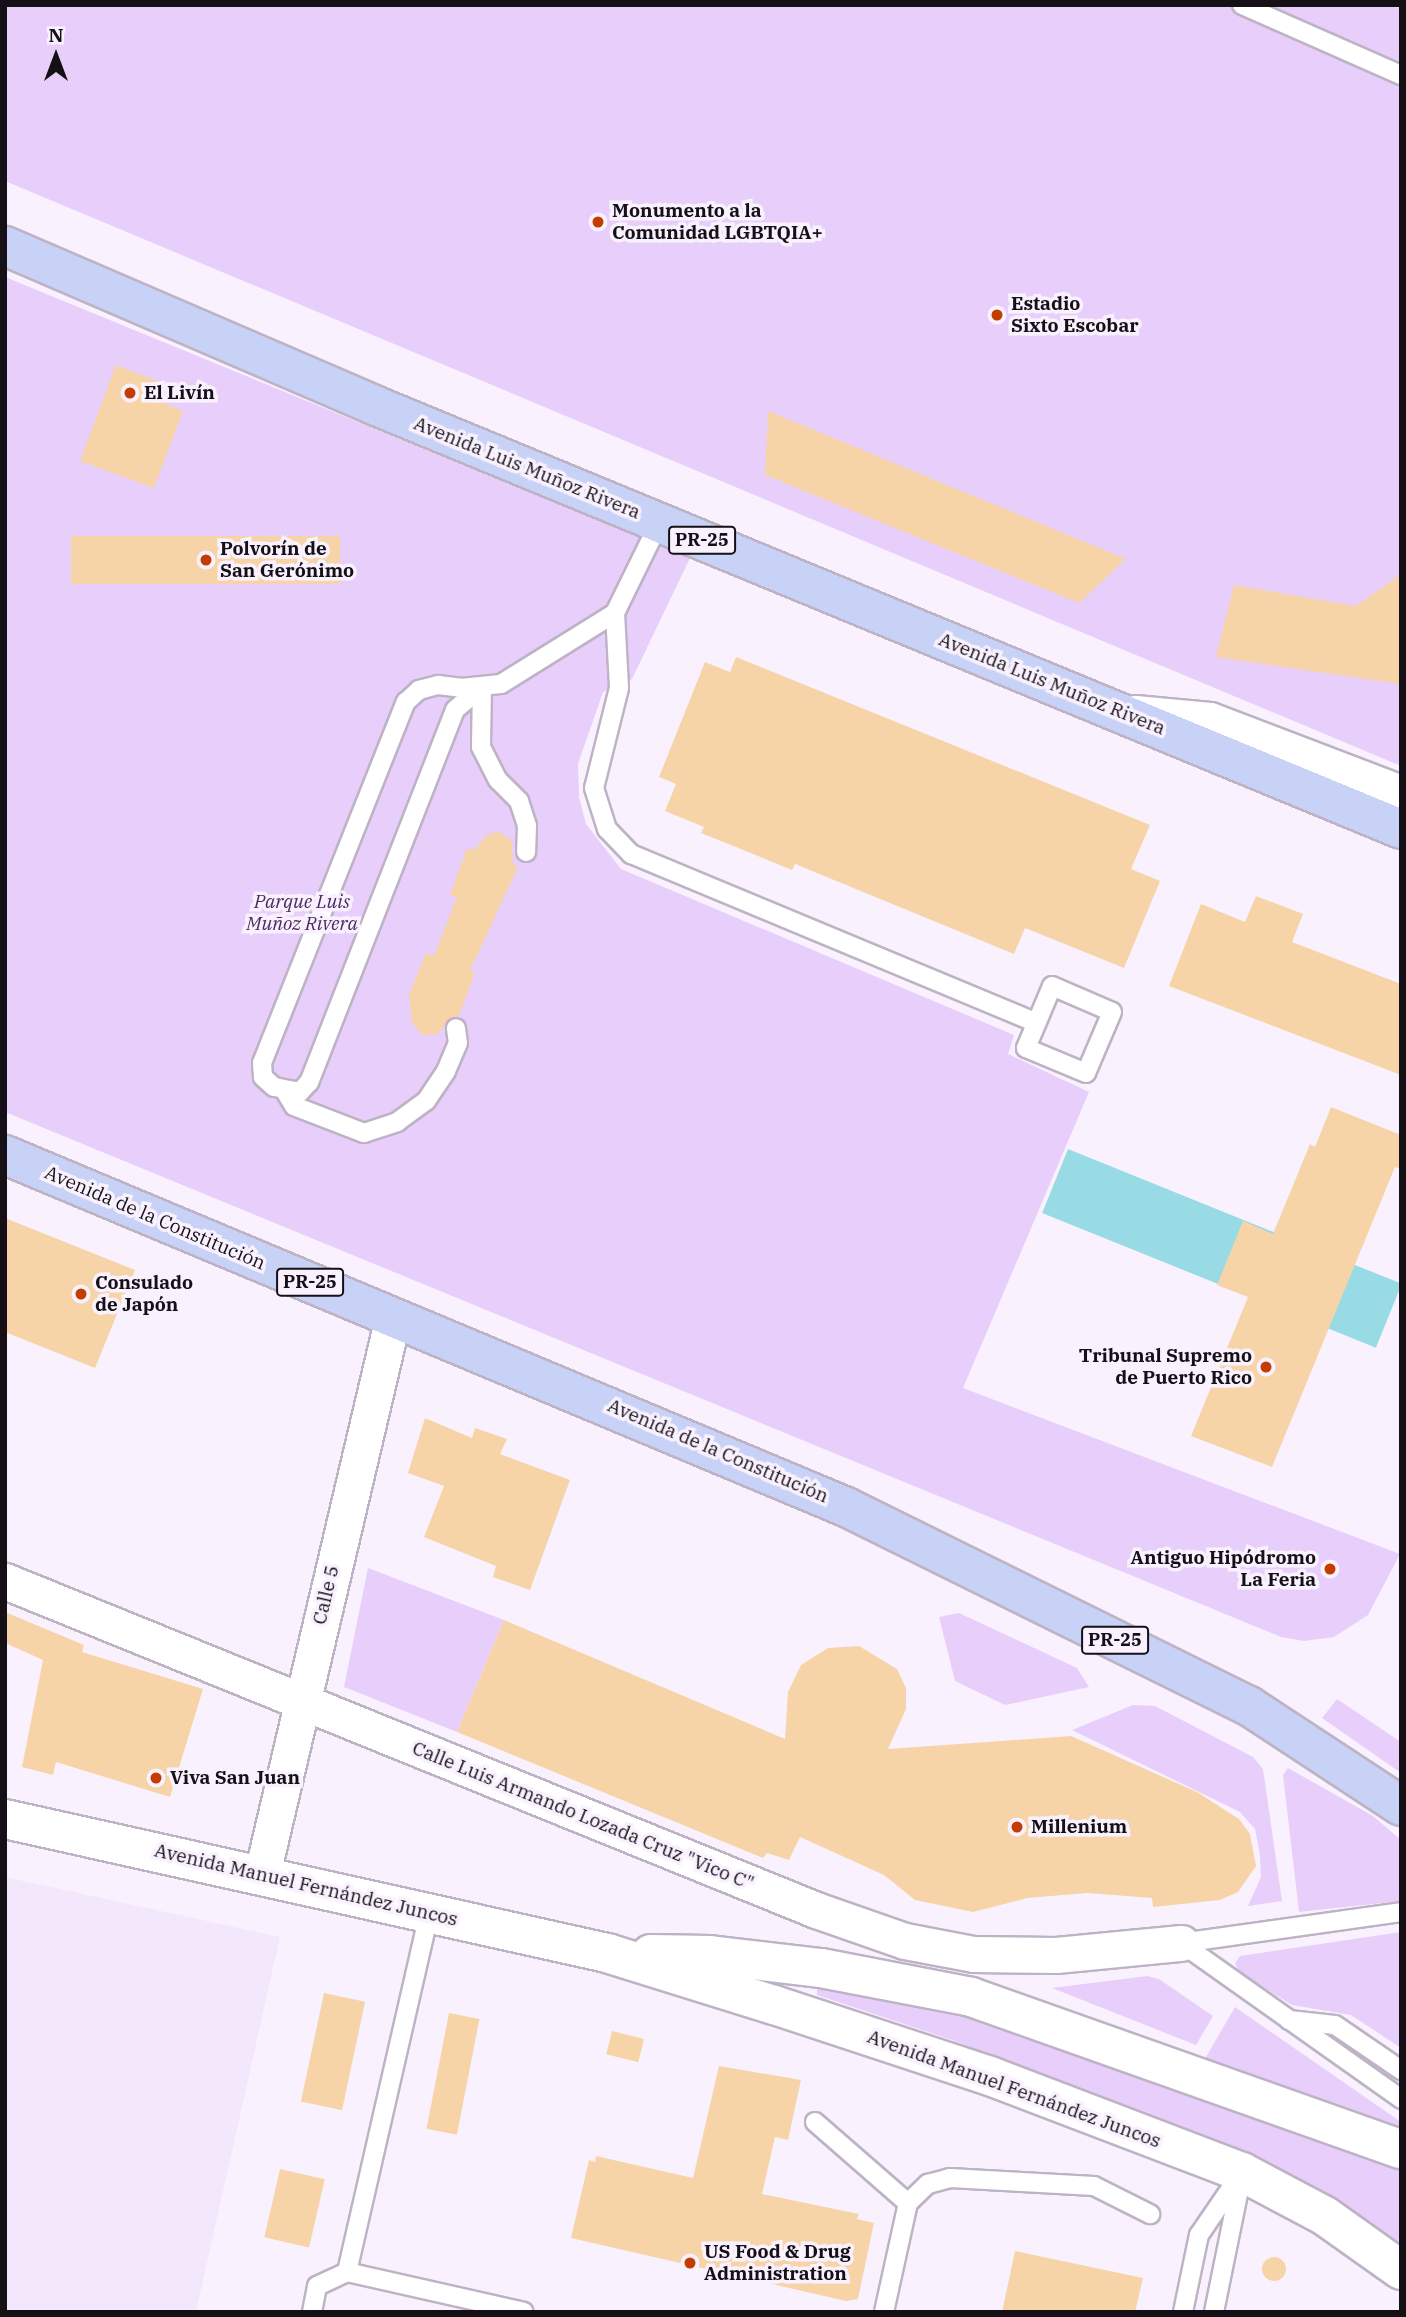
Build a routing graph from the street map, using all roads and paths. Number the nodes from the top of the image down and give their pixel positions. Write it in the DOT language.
graph roads {
  1 [pos="1242,5"];
  2 [pos="1401,75"];
  3 [pos="5,246"];
  4 [pos="659,523"];
  5 [pos="615,613"];
  6 [pos="482,687"];
  7 [pos="1120,712"];
  8 [pos="1401,793"];
  9 [pos="1401,829"];
  10 [pos="526,852"];
  11 [pos="1036,1023"];
  12 [pos="456,1028"];
  13 [pos="285,1091"];
  14 [pos="5,1155"];
  15 [pos="393,1317"];
  16 [pos="5,1581"];
  17 [pos="302,1701"];
  18 [pos="1401,1806"];
  19 [pos="5,1819"];
  20 [pos="262,1874"];
  21 [pos="1401,1912"];
  22 [pos="429,1913"];
  23 [pos="1181,1942"];
  24 [pos="607,1953"];
  25 [pos="1285,2020"];
  26 [pos="1401,2070"];
  27 [pos="1401,2099"];
  28 [pos="815,2122"];
  29 [pos="1401,2149"];
  30 [pos="1242,2172"];
  31 [pos="908,2203"];
  32 [pos="1150,2214"];
  33 [pos="1401,2270"];
  34 [pos="348,2272"];
  35 [pos="312,2312"];
  36 [pos="524,2312"];
  37 [pos="884,2312"];
  38 [pos="1183,2312"];
  39 [pos="1214,2312"];
  1 -- 2 [label="lane"];
  3 -- 4 [label="main road, Avenida Luis Muñoz Rivera / PR-25"];
  4 -- 5 [label="lane"];
  4 -- 7 [label="main road, Avenida Luis Muñoz Rivera / PR-25"];
  5 -- 6 [label="lane"];
  5 -- 11 [label="lane"];
  6 -- 10 [label="lane"];
  6 -- 13 [label="lane"];
  6 -- 13 [label="lane"];
  7 -- 8 [label="street"];
  7 -- 9 [label="main road, Avenida Luis Muñoz Rivera / PR-25"];
  11 -- 11 [label="lane"];
  12 -- 13 [label="lane"];
  14 -- 15 [label="main road, Avenida de la Constitución / PR-25"];
  15 -- 17 [label="street, Calle 5"];
  15 -- 18 [label="main road, Avenida de la Constitución / PR-25"];
  16 -- 17 [label="street, Calle Luis Armando Lozada Cruz \"Vico C\""];
  17 -- 20 [label="street, Calle 5"];
  17 -- 23 [label="street, Calle Luis Armando Lozada Cruz \"Vico C\""];
  19 -- 20 [label="main road, Avenida Manuel Fernández Juncos"];
  20 -- 22 [label="main road, Avenida Manuel Fernández Juncos"];
  21 -- 23 [label="lane"];
  22 -- 24 [label="main road, Avenida Manuel Fernández Juncos"];
  22 -- 34 [label="lane"];
  23 -- 25 [label="lane"];
  24 -- 29 [label="main road, Avenida Manuel Fernández Juncos"];
  24 -- 30 [label="main road, Avenida Manuel Fernández Juncos"];
  25 -- 26 [label="lane"];
  25 -- 27 [label="lane"];
  28 -- 31 [label="lane"];
  30 -- 33 [label="main road, Avenida Manuel Fernández Juncos"];
  30 -- 38 [label="lane"];
  30 -- 39 [label="lane"];
  31 -- 32 [label="lane"];
  31 -- 37 [label="lane"];
  34 -- 35 [label="lane"];
  34 -- 36 [label="lane"];
}
